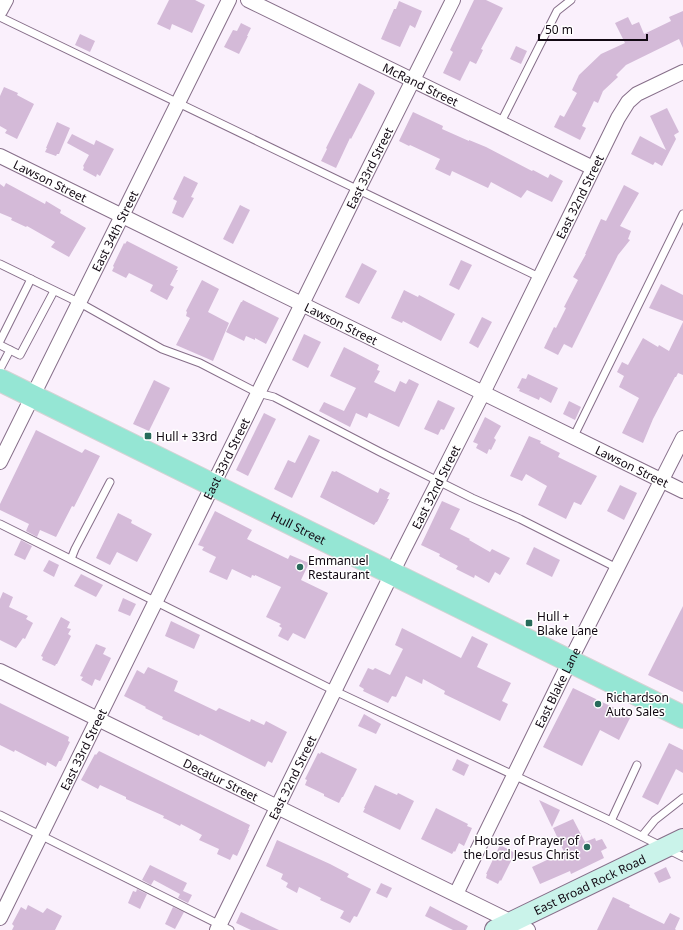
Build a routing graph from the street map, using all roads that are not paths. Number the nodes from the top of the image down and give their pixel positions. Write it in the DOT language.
graph roads {
  1 [pos="6,0"];
  2 [pos="229,0"];
  3 [pos="248,0"];
  4 [pos="452,0"];
  5 [pos="571,0"];
  6 [pos="0,11"];
  7 [pos="0,17"];
  8 [pos="683,72"];
  9 [pos="412,80"];
  10 [pos="178,103"];
  11 [pos="500,124"];
  12 [pos="0,156"];
  13 [pos="593,168"];
  14 [pos="358,190"];
  15 [pos="683,214"];
  16 [pos="122,216"];
  17 [pos="0,264"];
  18 [pos="539,277"];
  19 [pos="31,279"];
  20 [pos="54,291"];
  21 [pos="80,303"];
  22 [pos="302,304"];
  23 [pos="0,341"];
  24 [pos="0,345"];
  25 [pos="10,350"];
  26 [pos="0,369"];
  27 [pos="0,380"];
  28 [pos="258,393"];
  29 [pos="482,393"];
  30 [pos="34,396"];
  31 [pos="573,438"];
  32 [pos="683,438"];
  33 [pos="0,462"];
  34 [pos="439,480"];
  35 [pos="661,481"];
  36 [pos="110,482"];
  37 [pos="213,485"];
  38 [pos="683,491"];
  39 [pos="0,524"];
  40 [pos="71,559"];
  41 [pos="617,568"];
  42 [pos="392,573"];
  43 [pos="156,601"];
  44 [pos="570,661"];
  45 [pos="0,671"];
  46 [pos="334,691"];
  47 [pos="683,717"];
  48 [pos="99,719"];
  49 [pos="637,765"];
  50 [pos="515,775"];
  51 [pos="683,798"];
  52 [pos="276,808"];
  53 [pos="0,815"];
  54 [pos="611,820"];
  55 [pos="41,834"];
  56 [pos="642,836"];
  57 [pos="683,839"];
  58 [pos="664,848"];
  59 [pos="683,858"];
  60 [pos="456,894"];
  61 [pos="0,918"];
  62 [pos="512,927"];
  63 [pos="222,928"];
  1 -- 6 [label="street"];
  2 -- 10 [label="street, East 34th Street"];
  3 -- 9 [label="street, McRand Street"];
  4 -- 9 [label="street, East 33rd Street"];
  5 -- 11 [label="lane"];
  7 -- 10 [label="lane"];
  8 -- 13 [label="street, East 32nd Street"];
  9 -- 11 [label="street, McRand Street"];
  9 -- 14 [label="street, East 33rd Street"];
  10 -- 14 [label="lane"];
  10 -- 16 [label="street, East 34th Street"];
  11 -- 13 [label="street, McRand Street"];
  12 -- 16 [label="street, Lawson Street"];
  13 -- 18 [label="street, East 32nd Street"];
  14 -- 18 [label="lane"];
  14 -- 22 [label="street, East 33rd Street"];
  15 -- 31 [label="lane"];
  16 -- 21 [label="street, East 34th Street"];
  16 -- 22 [label="street, Lawson Street"];
  17 -- 19 [label="lane"];
  18 -- 29 [label="street, East 32nd Street"];
  19 -- 20 [label="lane"];
  19 -- 23 [label="lane"];
  20 -- 21 [label="lane"];
  20 -- 25 [label="lane"];
  21 -- 28 [label="lane"];
  21 -- 30 [label="street, East 34th Street"];
  22 -- 28 [label="street, East 33rd Street"];
  22 -- 29 [label="street, Lawson Street"];
  24 -- 25 [label="lane"];
  25 -- 26 [label="lane"];
  27 -- 30 [label="main road, Hull Street"];
  28 -- 34 [label="lane"];
  28 -- 37 [label="street, East 33rd Street"];
  29 -- 31 [label="street, Lawson Street"];
  29 -- 34 [label="street, East 32nd Street"];
  30 -- 33 [label="street, East 34th Street"];
  30 -- 37 [label="main road, Hull Street"];
  31 -- 35 [label="street, Lawson Street"];
  32 -- 35 [label="street, East Blake Lane"];
  34 -- 41 [label="lane"];
  34 -- 42 [label="street, East 32nd Street"];
  35 -- 38 [label="street, Lawson Street"];
  35 -- 41 [label="street, East Blake Lane"];
  36 -- 40 [label="lane"];
  37 -- 42 [label="main road, Hull Street"];
  37 -- 43 [label="street, East 33rd Street"];
  39 -- 40 [label="lane"];
  40 -- 43 [label="lane"];
  41 -- 44 [label="street, East Blake Lane"];
  42 -- 44 [label="main road, Hull Street"];
  42 -- 46 [label="street, East 32nd Street"];
  43 -- 46 [label="lane"];
  43 -- 48 [label="street, East 33rd Street"];
  44 -- 47 [label="main road, Hull Street"];
  44 -- 50 [label="street, East Blake Lane"];
  45 -- 48 [label="street, Decatur Street"];
  46 -- 50 [label="lane"];
  46 -- 52 [label="street, East 32nd Street"];
  48 -- 52 [label="street, Decatur Street"];
  48 -- 55 [label="street, East 33rd Street"];
  49 -- 54 [label="lane"];
  50 -- 54 [label="lane"];
  50 -- 60 [label="street, East Blake Lane"];
  51 -- 56 [label="lane"];
  52 -- 60 [label="street, Decatur Street"];
  52 -- 63 [label="street, East 32nd Street"];
  53 -- 55 [label="lane"];
  54 -- 56 [label="lane"];
  55 -- 61 [label="street, East 33rd Street"];
  55 -- 63 [label="lane"];
  56 -- 58 [label="lane"];
  57 -- 58 [label="main road, East Broad Rock Road"];
  58 -- 59 [label="lane"];
  58 -- 62 [label="main road, East Broad Rock Road"];
  60 -- 62 [label="street, Decatur Street"];
}
